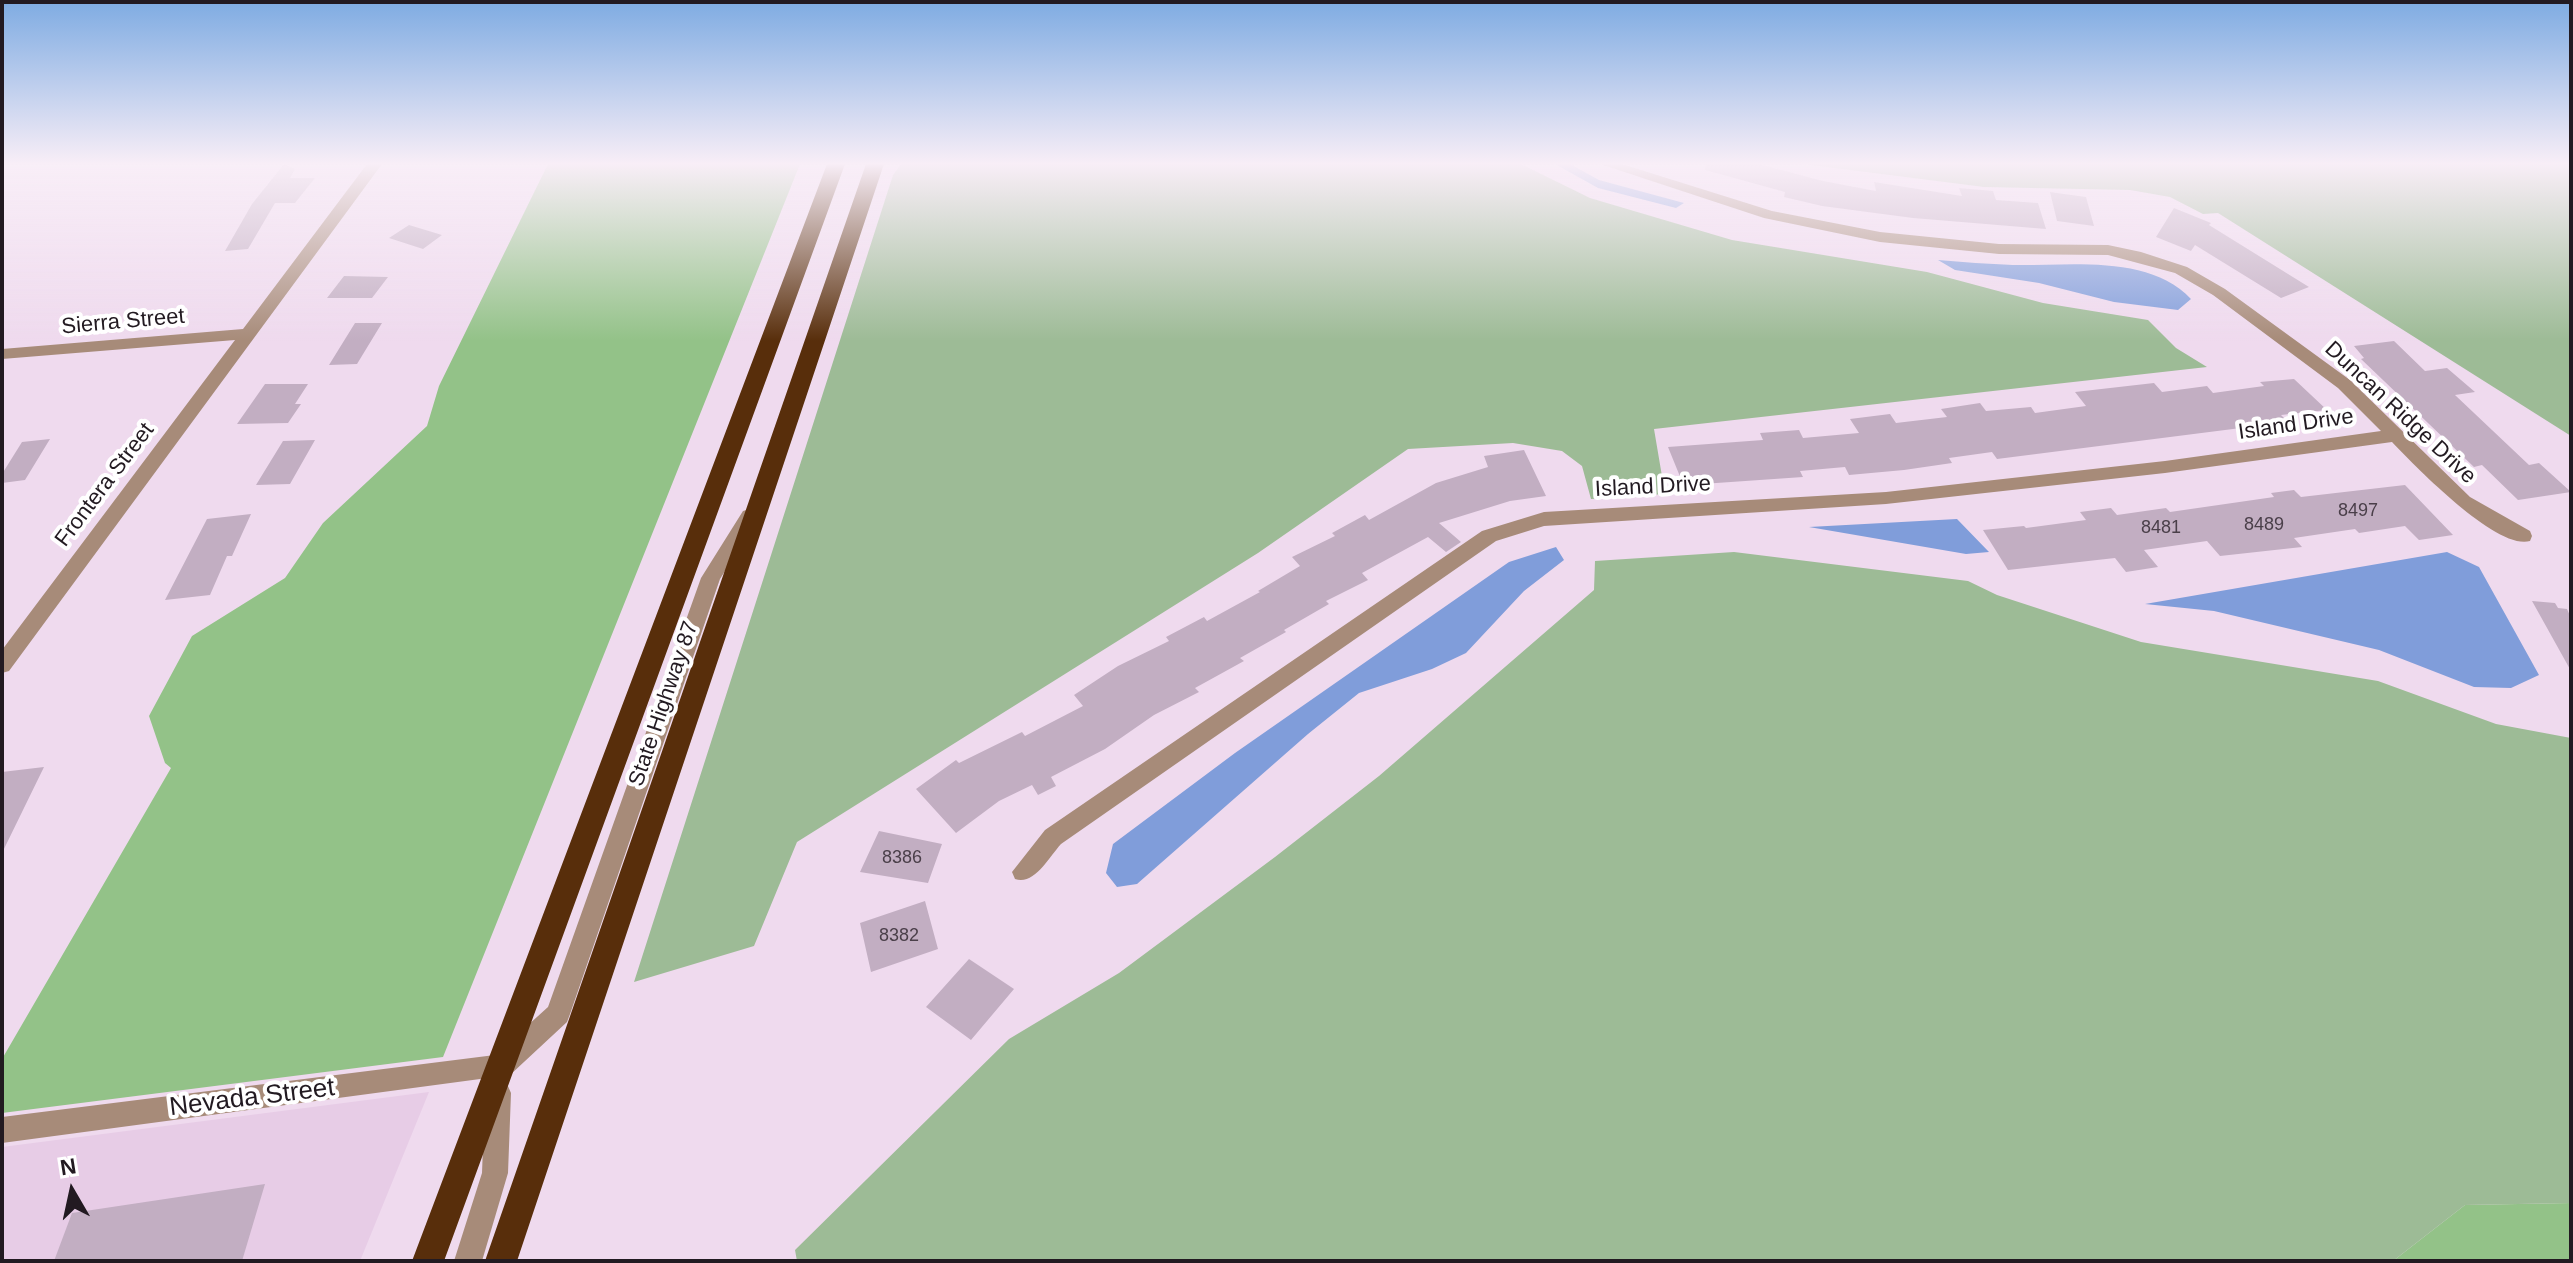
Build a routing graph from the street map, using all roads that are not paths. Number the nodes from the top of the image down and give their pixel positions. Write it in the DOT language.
graph roads {
  1 [pos="331,223"];
  2 [pos="814,223"];
  3 [pos="855,223"];
  4 [pos="1809,223"];
  5 [pos="247,334"];
  6 [pos="2,354"];
  7 [pos="2396,435"];
  8 [pos="760,500"];
  9 [pos="2523,536"];
  10 [pos="3,662"];
  11 [pos="1023,872"];
  12 [pos="501,1066"];
  13 [pos="2,1130"];
  14 [pos="428,1261"];
  15 [pos="468,1261"];
  16 [pos="501,1261"];
  1 -- 5 [label="street, Frontera Street"];
  2 -- 12 [label="highway"];
  3 -- 8 [label="highway, State Highway 87"];
  4 -- 7 [label="street, Duncan Ridge Drive"];
  5 -- 6 [label="street, Sierra Street"];
  5 -- 10 [label="street, Frontera Street"];
  7 -- 9 [label="street, Duncan Ridge Drive"];
  7 -- 11 [label="street, Island Drive"];
  8 -- 12 [label="street"];
  8 -- 16 [label="highway, State Highway 87"];
  12 -- 13 [label="street, Nevada Street"];
  12 -- 14 [label="highway"];
  12 -- 15 [label="street"];
}
